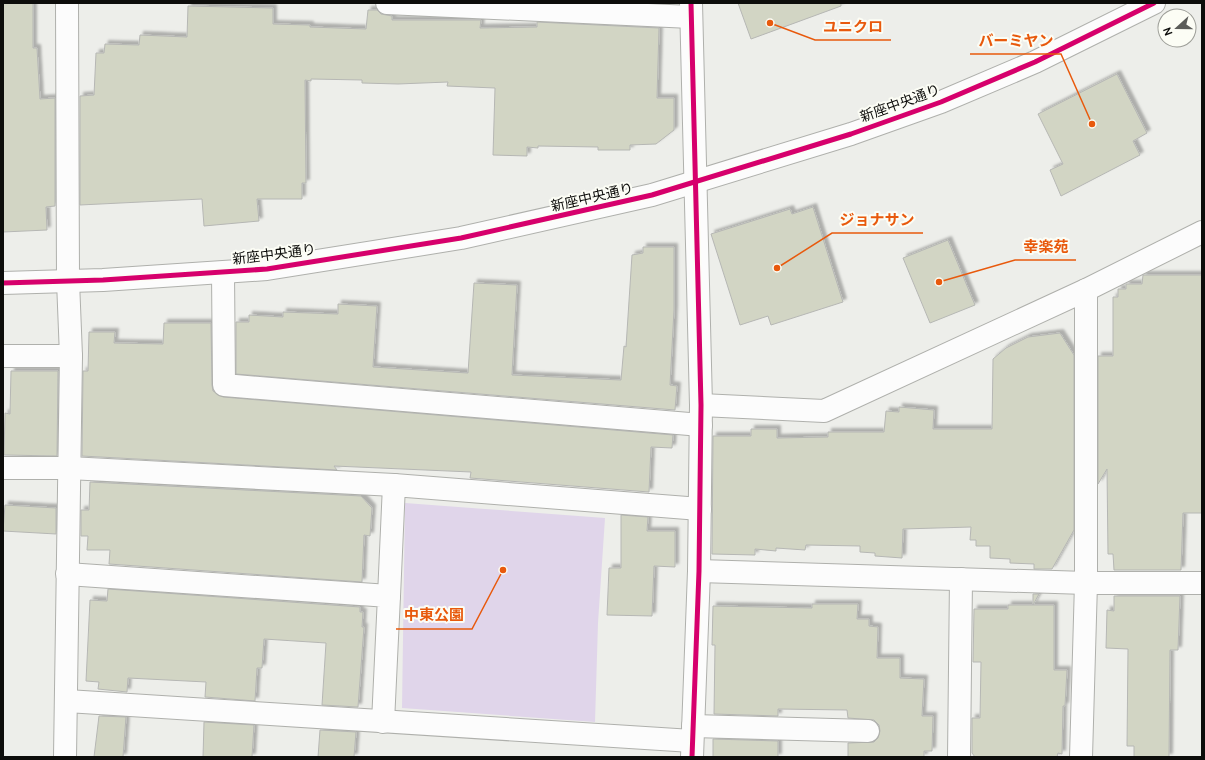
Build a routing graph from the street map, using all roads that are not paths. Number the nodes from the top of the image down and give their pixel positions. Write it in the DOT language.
graph roads {
  1 [pos="67,3"];
  2 [pos="387,3"];
  3 [pos="1154,3"];
  4 [pos="691,10"];
  5 [pos="696,182"];
  6 [pos="1202,232"];
  7 [pos="224,273"];
  8 [pos="68,281"];
  9 [pos="3,283"];
  10 [pos="1086,290"];
  11 [pos="3,356"];
  12 [pos="71,356"];
  13 [pos="701,415"];
  14 [pos="3,468"];
  15 [pos="69,468"];
  16 [pos="394,485"];
  17 [pos="700,509"];
  18 [pos="699,571"];
  19 [pos="67,574"];
  20 [pos="961,579"];
  21 [pos="1086,583"];
  22 [pos="1202,583"];
  23 [pos="389,596"];
  24 [pos="67,701"];
  25 [pos="383,722"];
  26 [pos="868,731"];
  27 [pos="693,741"];
  28 [pos="64,757"];
  29 [pos="959,757"];
  30 [pos="1081,757"];
  1 -- 8 [label="street"];
  2 -- 4 [label="street"];
  3 -- 5 [label="street, 新座中央通り"];
  4 -- 5 [label="street"];
  5 -- 7 [label="street, 新座中央通り"];
  5 -- 13 [label="street"];
  6 -- 10 [label="street"];
  7 -- 8 [label="street, 新座中央通り"];
  7 -- 13 [label="street"];
  8 -- 9 [label="street, 新座中央通り"];
  8 -- 12 [label="street"];
  10 -- 13 [label="street"];
  10 -- 21 [label="street"];
  11 -- 12 [label="street"];
  12 -- 15 [label="street"];
  13 -- 17 [label="street"];
  14 -- 15 [label="street"];
  15 -- 16 [label="street"];
  15 -- 19 [label="street"];
  16 -- 17 [label="street"];
  16 -- 23 [label="street"];
  17 -- 18 [label="street"];
  18 -- 20 [label="street"];
  18 -- 27 [label="street"];
  19 -- 23 [label="street"];
  19 -- 24 [label="street"];
  20 -- 21 [label="street"];
  20 -- 29 [label="street"];
  21 -- 22 [label="street"];
  21 -- 30 [label="street"];
  23 -- 25 [label="street"];
  24 -- 25 [label="street"];
  24 -- 28 [label="street"];
  25 -- 27 [label="street"];
  26 -- 27 [label="street"];
}
